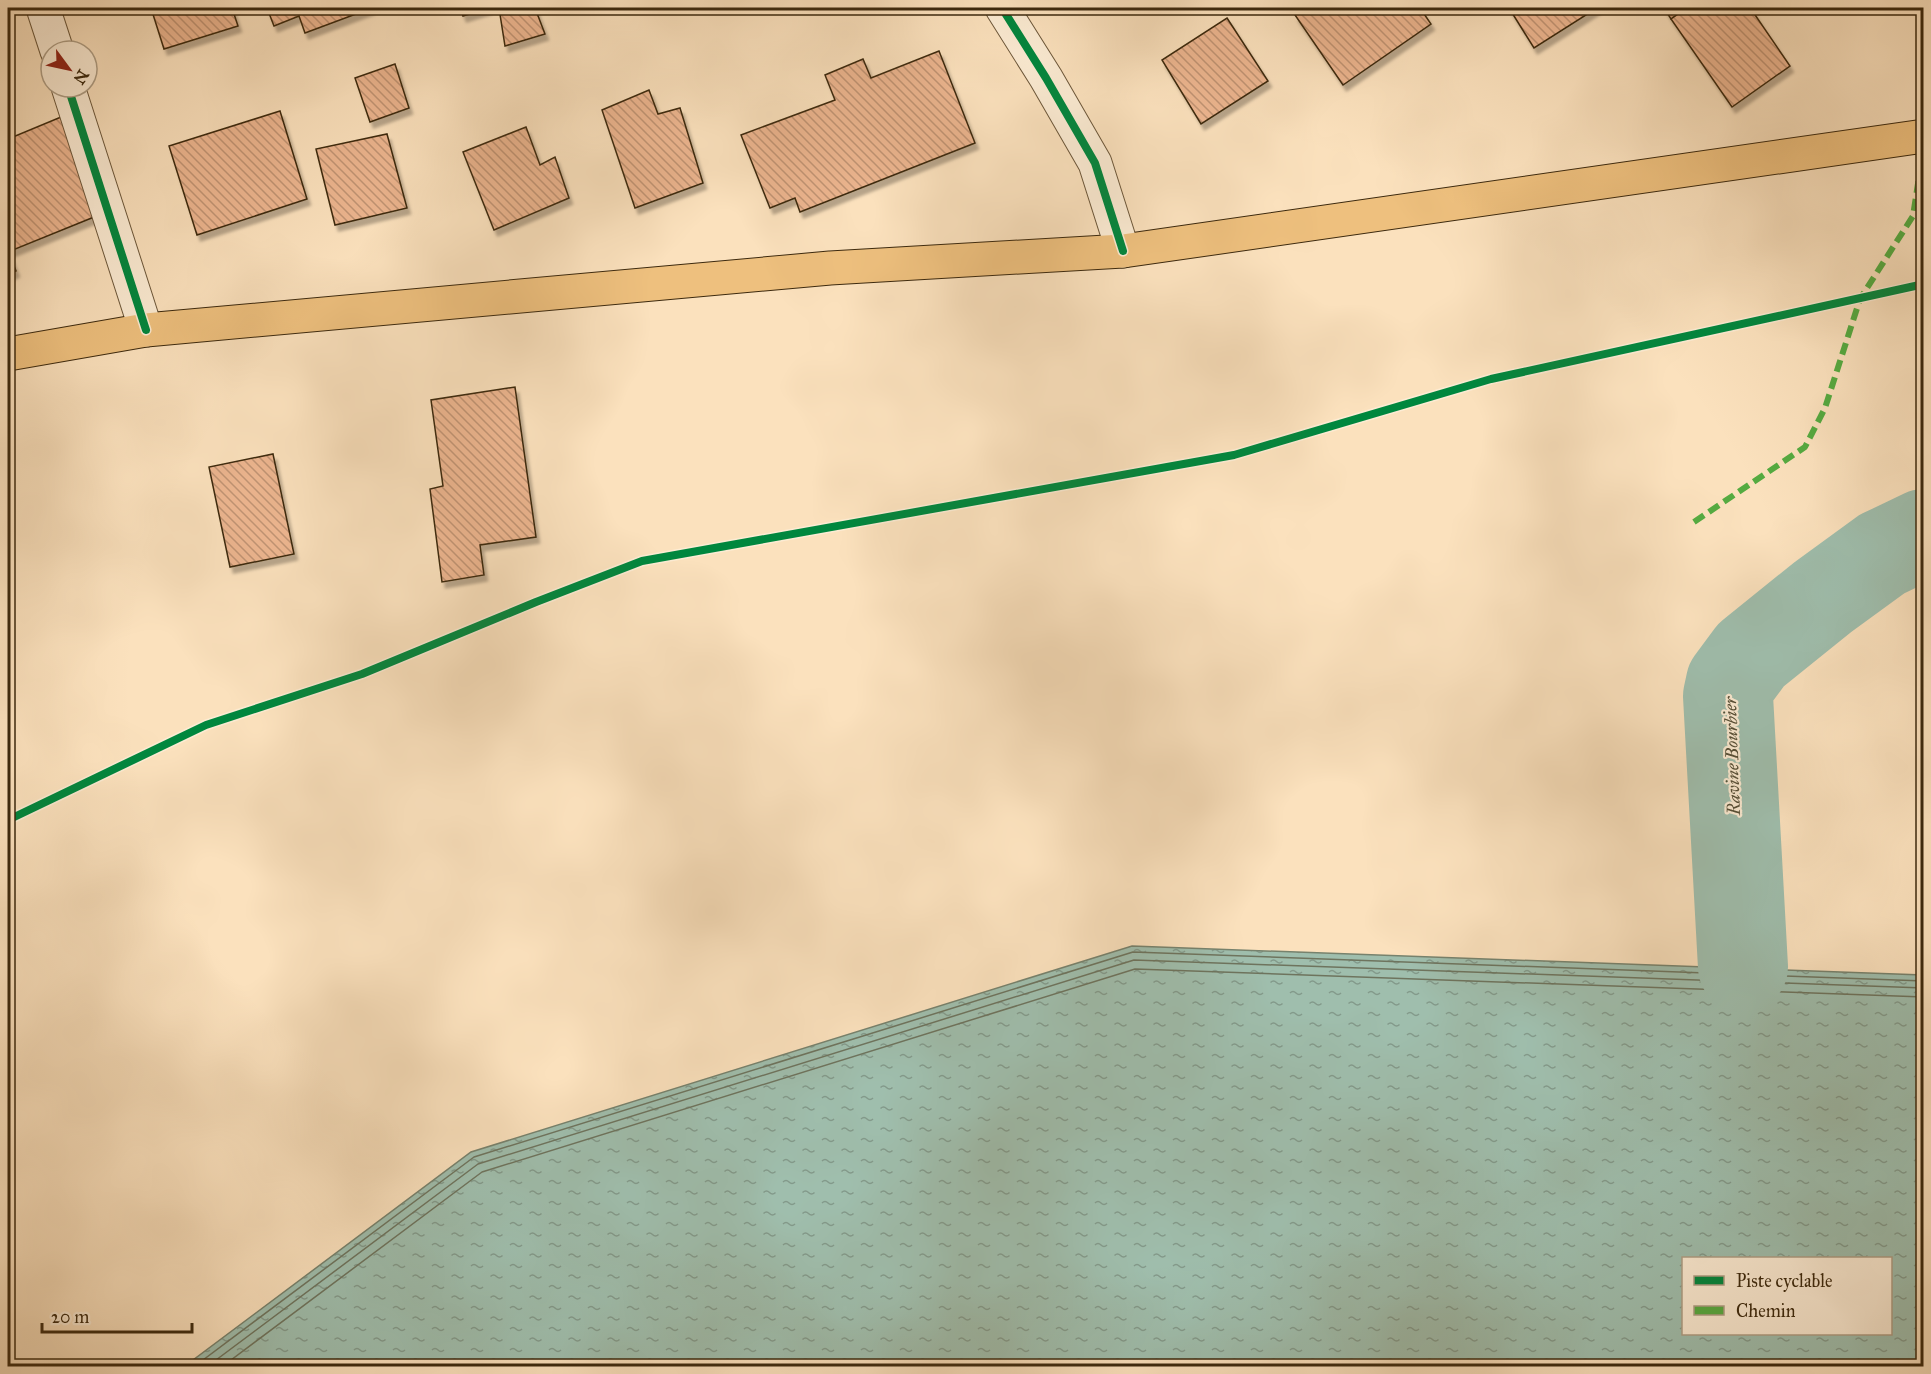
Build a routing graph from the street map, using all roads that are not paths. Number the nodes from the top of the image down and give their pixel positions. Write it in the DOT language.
graph roads {
  1 [pos="43,8"];
  2 [pos="1002,8"];
  3 [pos="53,39"];
  4 [pos="72,99"];
  5 [pos="1923,136"];
  6 [pos="1123,251"];
  7 [pos="146,330"];
  8 [pos="8,354"];
  1 -- 3 [label="street"];
  2 -- 6 [label="street"];
  4 -- 7 [label="street"];
  5 -- 6 [label="main road"];
  6 -- 7 [label="main road"];
  7 -- 8 [label="main road"];
}
